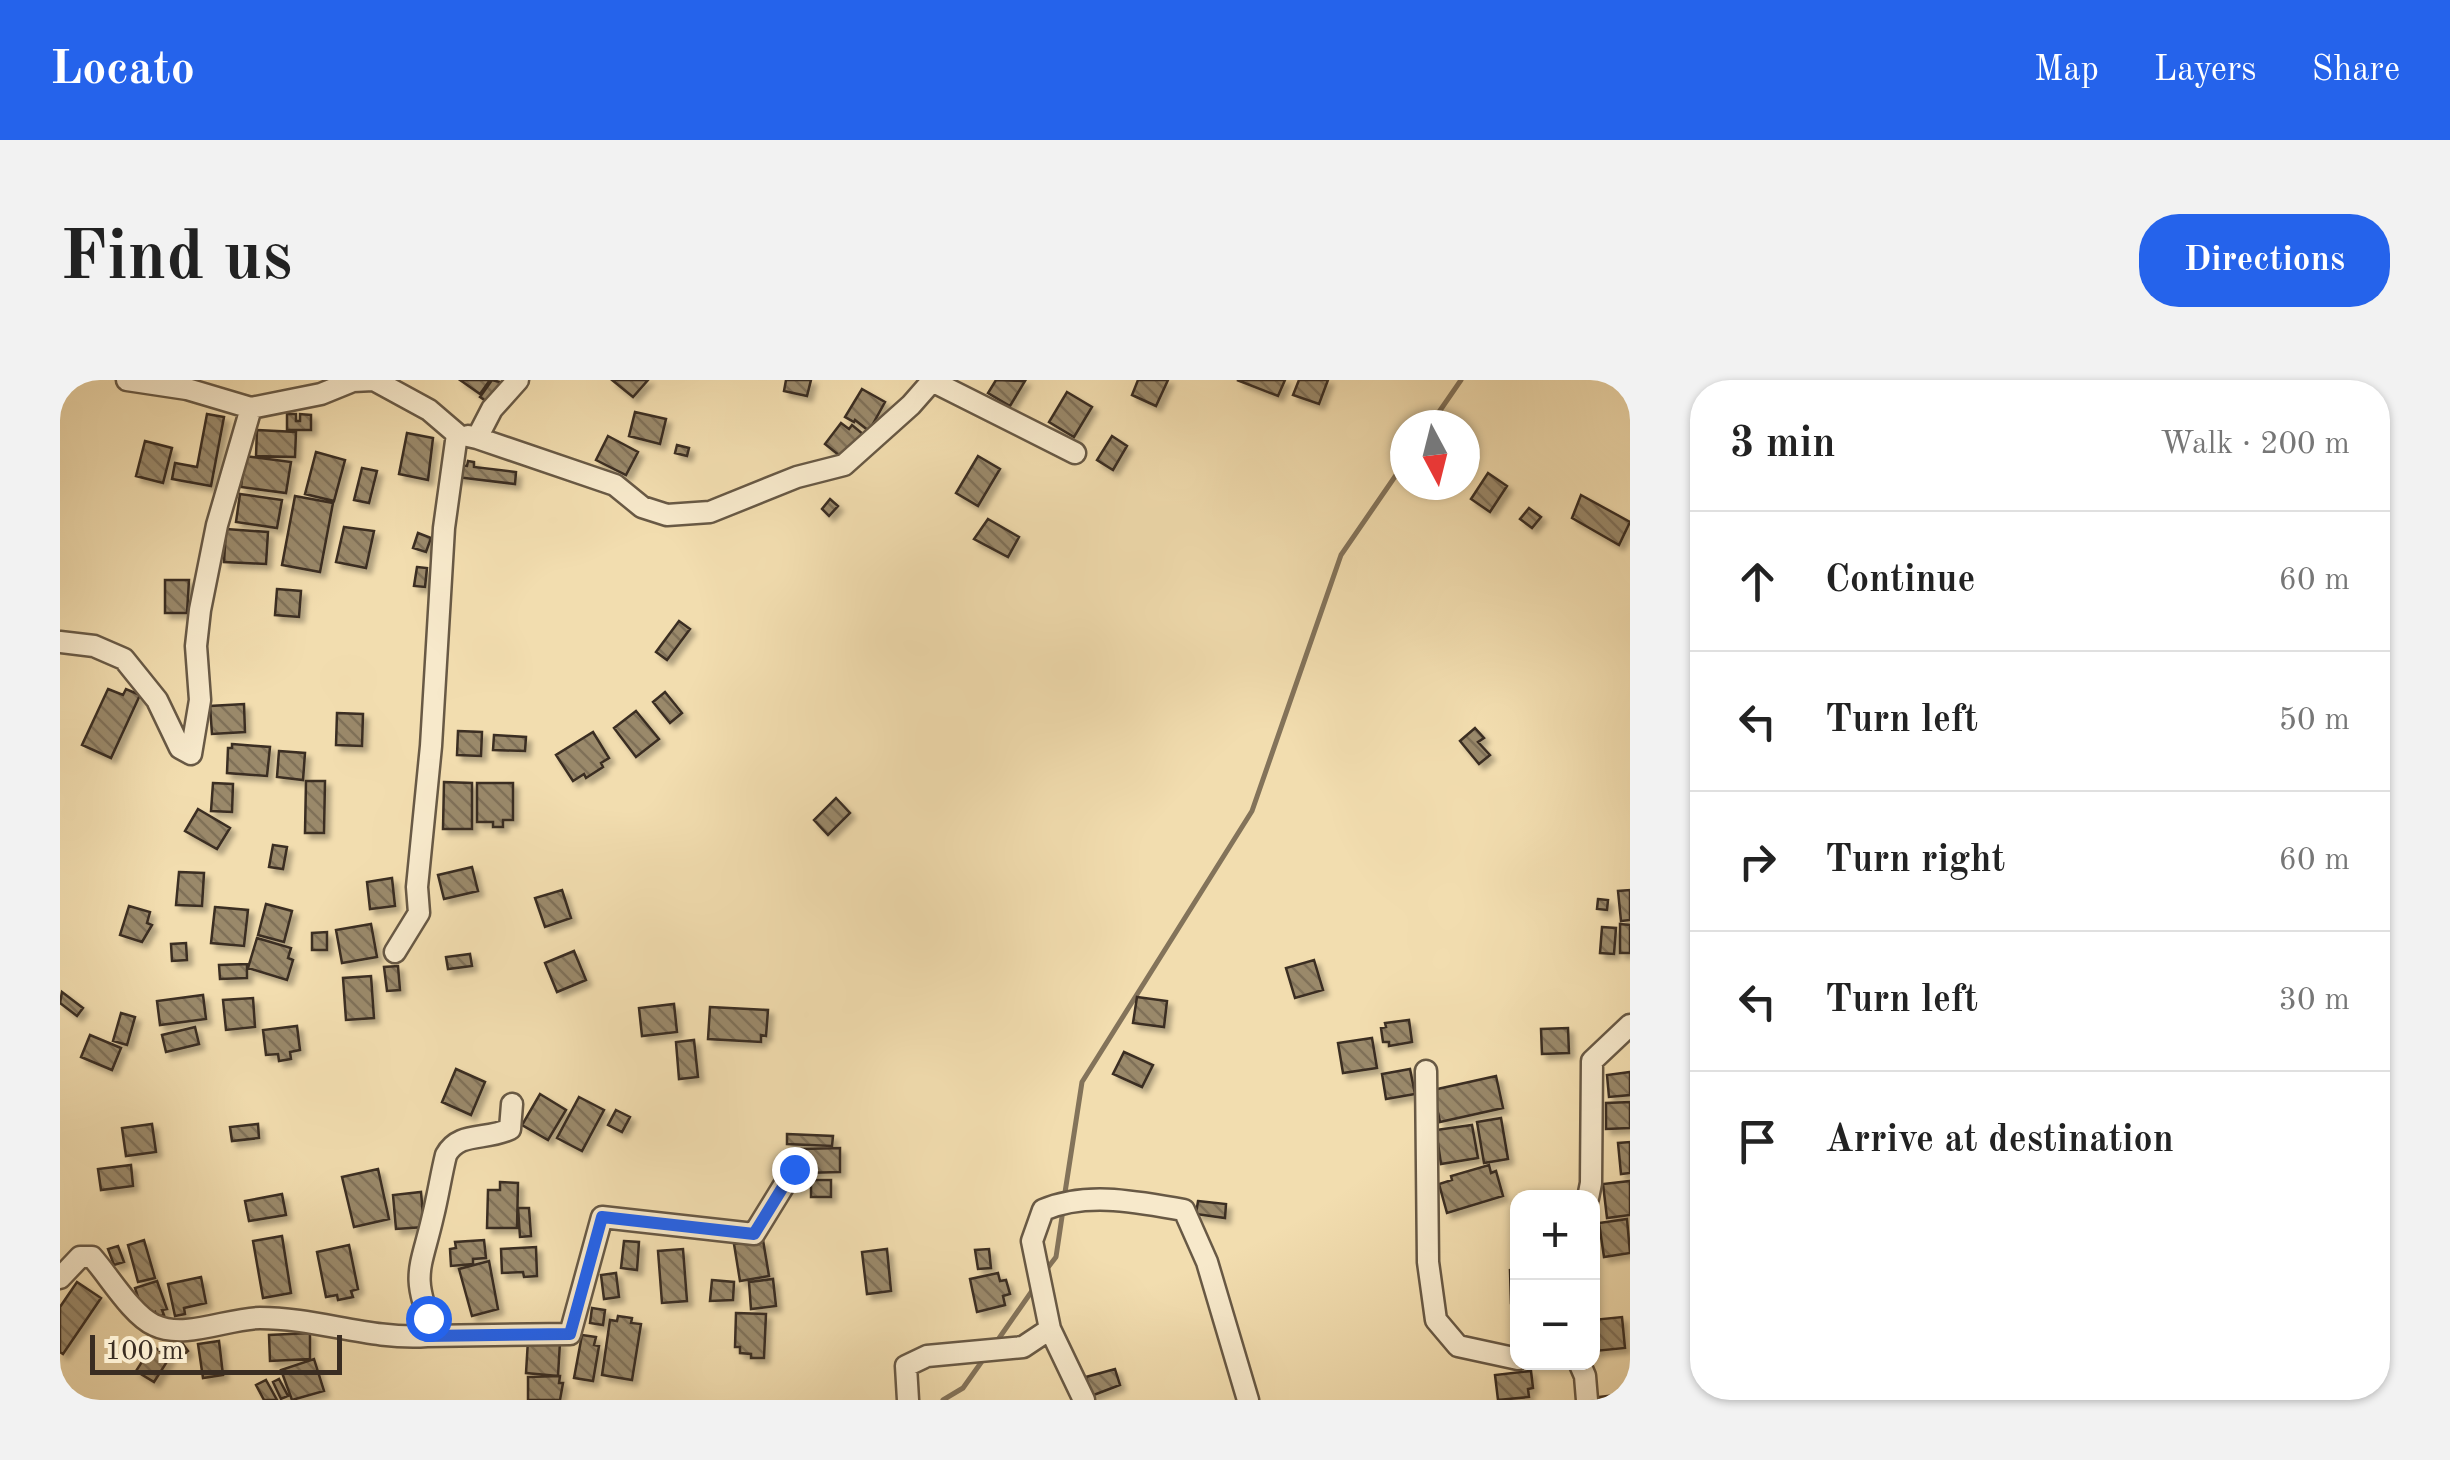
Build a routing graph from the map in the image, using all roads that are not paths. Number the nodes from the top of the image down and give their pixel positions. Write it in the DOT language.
graph roads {
  1 [pos="127,380"];
  2 [pos="373,380"];
  3 [pos="518,380"];
  4 [pos="933,380"];
  5 [pos="251,408"];
  6 [pos="467,436"];
  7 [pos="1075,453"];
  8 [pos="60,642"];
  9 [pos="395,952"];
  10 [pos="1630,1025"];
  11 [pos="1426,1071"];
  12 [pos="512,1104"];
  13 [pos="794,1169"];
  14 [pos="1590,1190"];
  15 [pos="60,1278"];
  16 [pos="1050,1329"];
  17 [pos="427,1336"];
  18 [pos="1510,1357"];
  19 [pos="1582,1370"];
  20 [pos="908,1400"];
  21 [pos="1084,1400"];
  22 [pos="1248,1400"];
  23 [pos="1587,1400"];
  1 -- 5 [label="street"];
  2 -- 5 [label="street"];
  2 -- 6 [label="street"];
  3 -- 6 [label="street"];
  4 -- 6 [label="street"];
  4 -- 7 [label="street"];
  5 -- 8 [label="street"];
  6 -- 9 [label="street"];
  10 -- 14 [label="street"];
  11 -- 18 [label="street"];
  12 -- 17 [label="street"];
  13 -- 17 [label="street"];
  15 -- 17 [label="street"];
  16 -- 20 [label="street"];
  16 -- 21 [label="street"];
  16 -- 22 [label="street"];
  19 -- 23 [label="street"];
}
